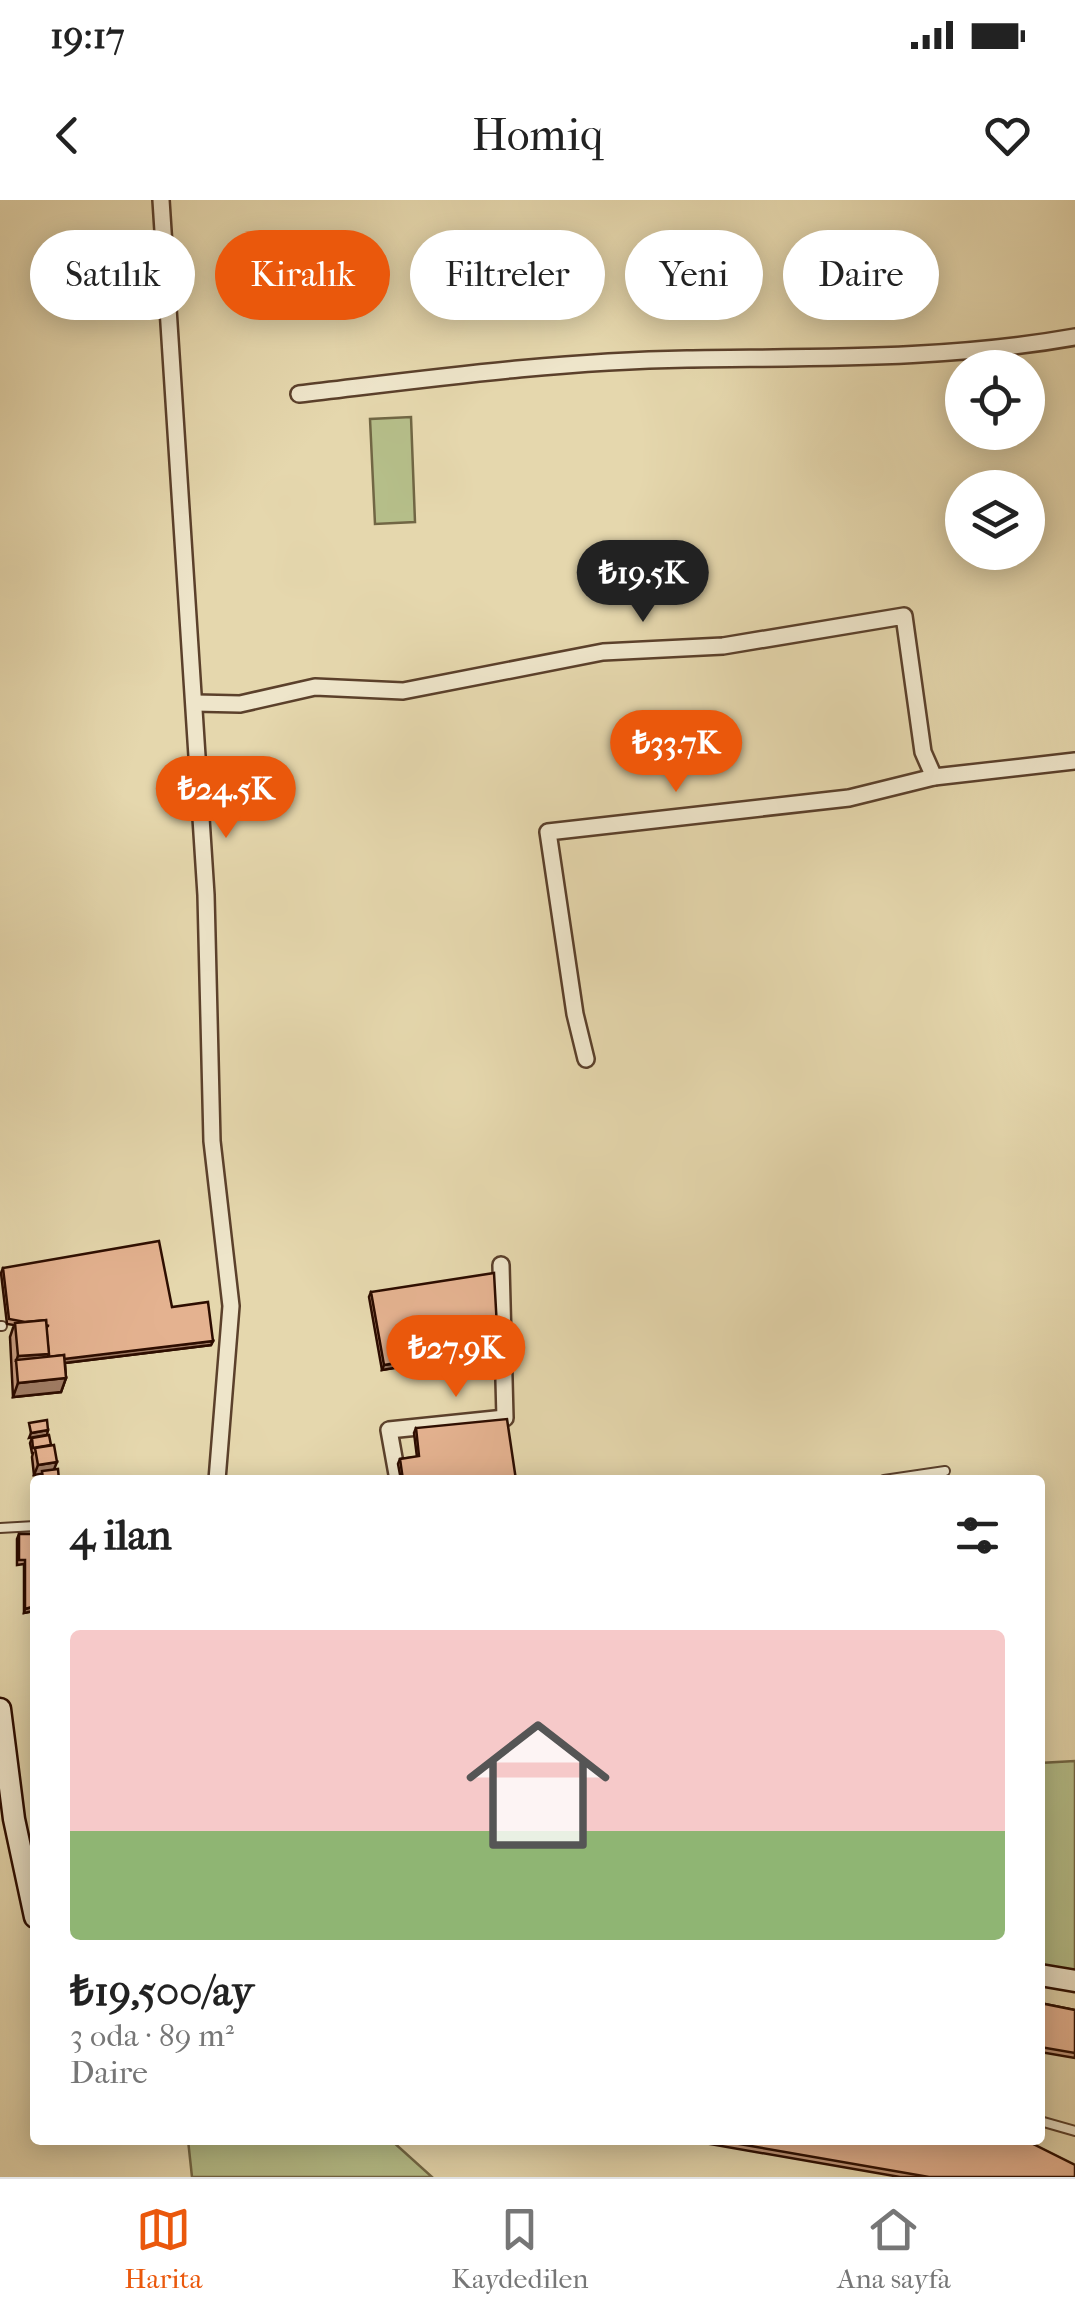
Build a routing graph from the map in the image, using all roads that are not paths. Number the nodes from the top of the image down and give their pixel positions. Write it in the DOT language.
graph roads {
  1 [pos="161,200"];
  2 [pos="1075,338"];
  3 [pos="299,394"];
  4 [pos="195,703"];
  5 [pos="1075,761"];
  6 [pos="934,776"];
  7 [pos="586,1059"];
  8 [pos="501,1265"];
  9 [pos="945,1470"];
  10 [pos="217,1475"];
  11 [pos="397,1475"];
  12 [pos="914,1475"];
  13 [pos="30,1526"];
  14 [pos="0,1528"];
  15 [pos="0,1709"];
  16 [pos="30,1893"];
  17 [pos="1045,1976"];
  18 [pos="1075,1981"];
  19 [pos="1045,2122"];
  20 [pos="1075,2131"];
  1 -- 4 [label="street"];
  2 -- 3 [label="street"];
  4 -- 6 [label="street"];
  4 -- 10 [label="street"];
  5 -- 6 [label="street"];
  6 -- 7 [label="street"];
  8 -- 11 [label="street"];
  9 -- 12 [label="lane"];
  13 -- 14 [label="lane"];
  15 -- 16 [label="street"];
  17 -- 18 [label="street"];
  19 -- 20 [label="lane"];
}
